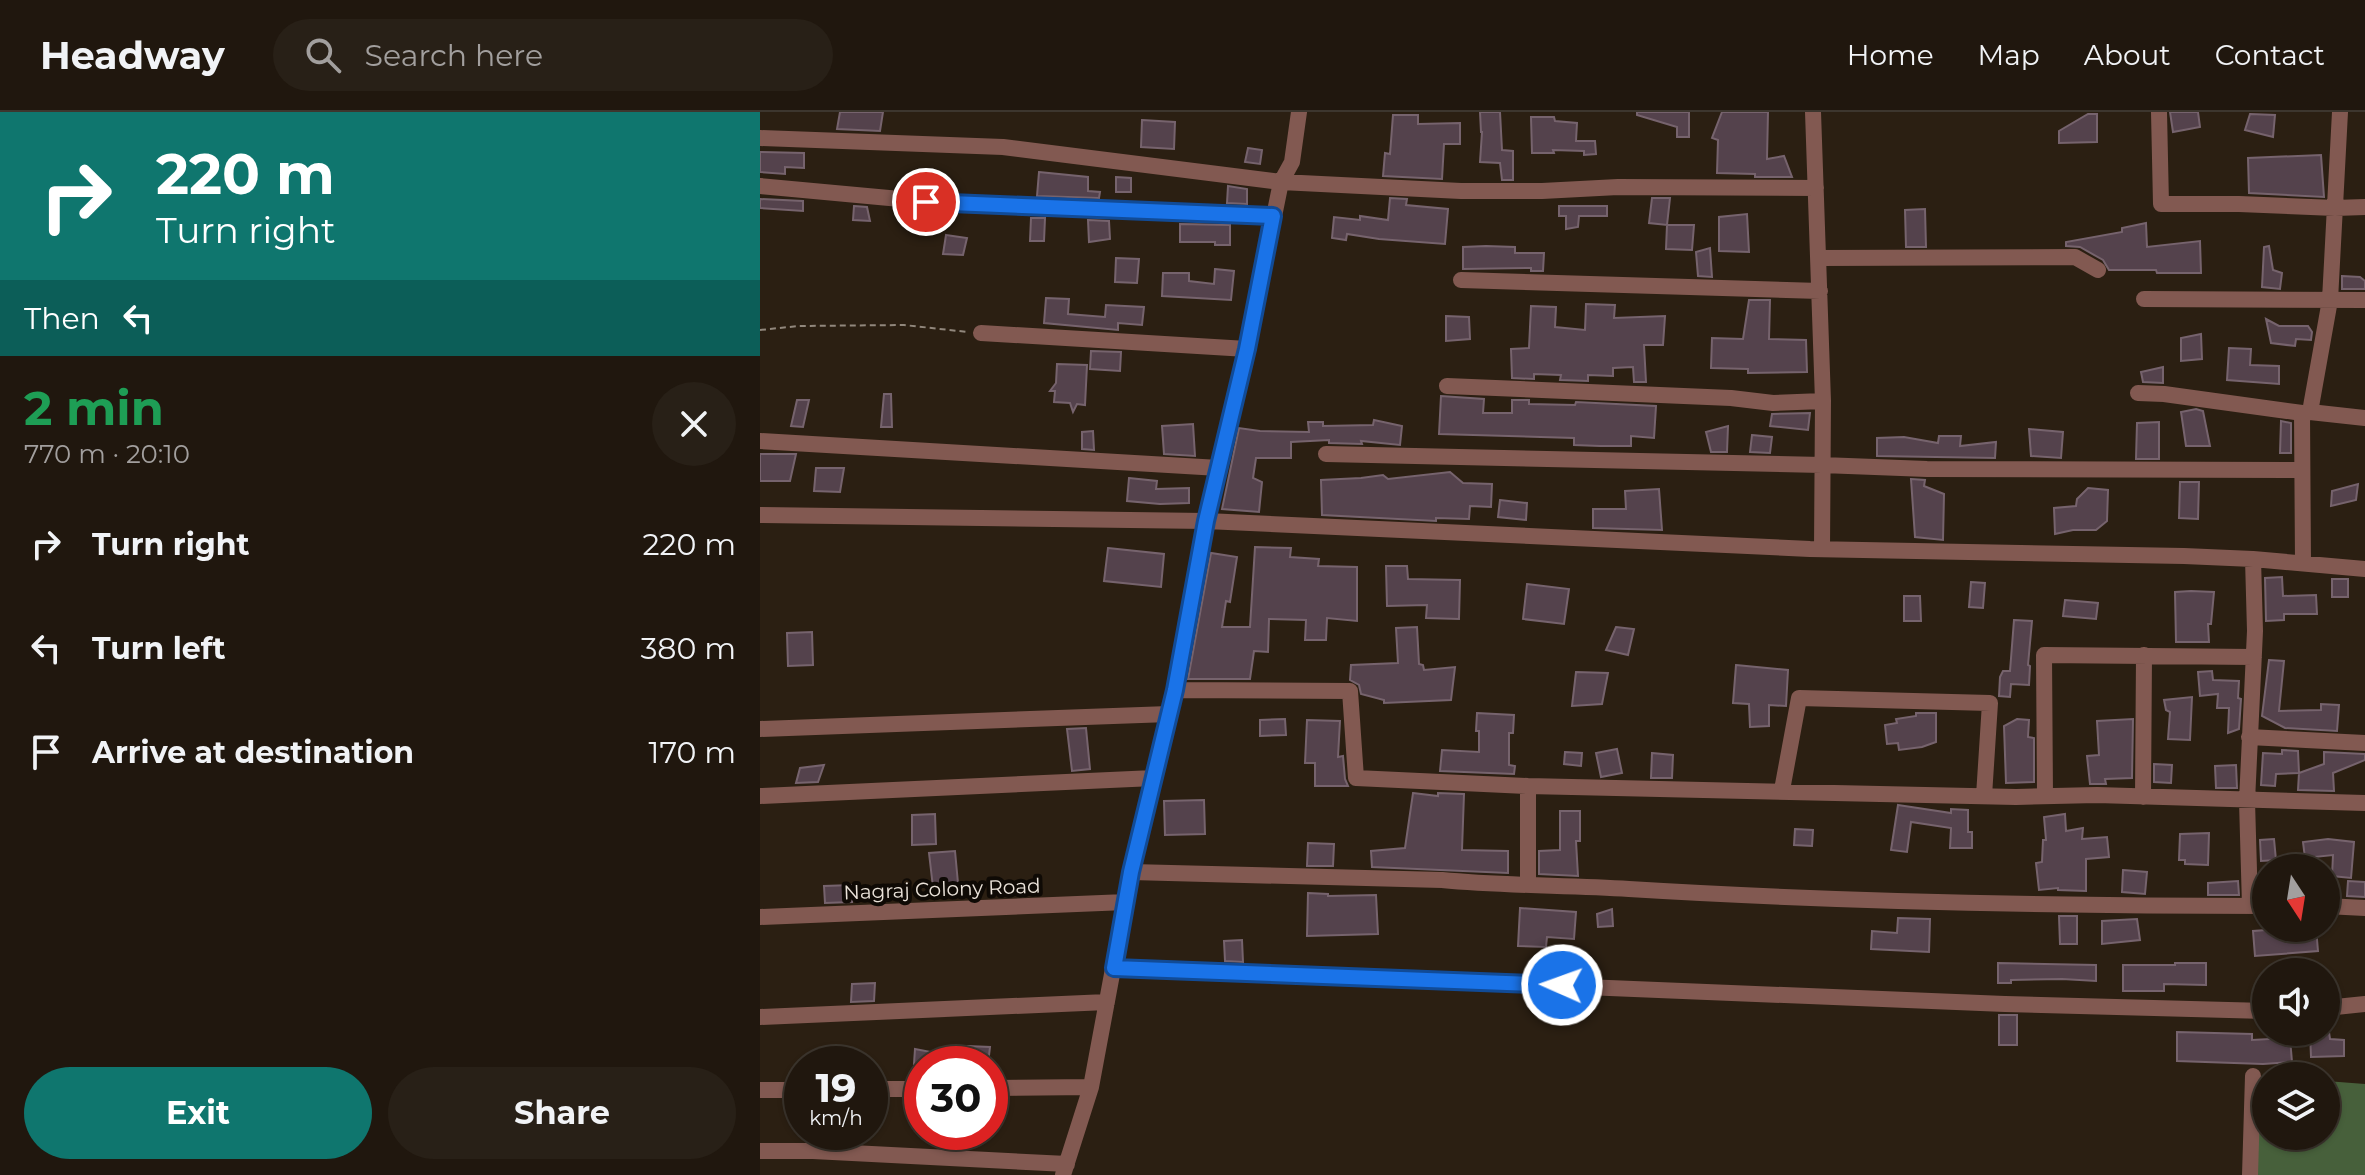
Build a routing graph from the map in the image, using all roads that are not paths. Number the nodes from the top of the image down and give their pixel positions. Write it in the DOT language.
graph roads {
  1 [pos="1299,112"];
  2 [pos="1813,112"];
  3 [pos="2159,112"];
  4 [pos="2340,112"];
  5 [pos="760,138"];
  6 [pos="1281,182"];
  7 [pos="760,186"];
  8 [pos="1816,188"];
  9 [pos="2365,207"];
  10 [pos="2335,208"];
  11 [pos="1273,216"];
  12 [pos="1819,258"];
  13 [pos="2098,270"];
  14 [pos="1461,280"];
  15 [pos="1820,291"];
  16 [pos="2144,299"];
  17 [pos="2330,300"];
  18 [pos="2365,300"];
  19 [pos="981,333"];
  20 [pos="1247,349"];
  21 [pos="1447,386"];
  22 [pos="2138,393"];
  23 [pos="1823,401"];
  24 [pos="2306,412"];
  25 [pos="2365,418"];
  26 [pos="760,441"];
  27 [pos="1326,454"];
  28 [pos="1822,465"];
  29 [pos="1219,468"];
  30 [pos="2302,470"];
  31 [pos="760,515"];
  32 [pos="1206,521"];
  33 [pos="1822,549"];
  34 [pos="2253,559"];
  35 [pos="2303,563"];
  36 [pos="2365,569"];
  37 [pos="2144,655"];
  38 [pos="2254,657"];
  39 [pos="1175,690"];
  40 [pos="1169,714"];
  41 [pos="760,729"];
  42 [pos="2249,737"];
  43 [pos="2365,743"];
  44 [pos="1154,778"];
  45 [pos="1528,786"];
  46 [pos="1782,790"];
  47 [pos="760,796"];
  48 [pos="1984,796"];
  49 [pos="2045,796"];
  50 [pos="2143,797"];
  51 [pos="2247,801"];
  52 [pos="2365,803"];
  53 [pos="2253,854"];
  54 [pos="1131,872"];
  55 [pos="1528,884"];
  56 [pos="1126,902"];
  57 [pos="2252,906"];
  58 [pos="2340,907"];
  59 [pos="2365,908"];
  60 [pos="760,917"];
  61 [pos="1114,968"];
  62 [pos="1107,1002"];
  63 [pos="2365,1004"];
  64 [pos="2340,1007"];
  65 [pos="2252,1011"];
  66 [pos="760,1017"];
  67 [pos="1091,1087"];
  68 [pos="1008,1088"];
  69 [pos="760,1090"];
  70 [pos="784,1090"];
  71 [pos="2252,1109"];
  72 [pos="760,1151"];
  73 [pos="1065,1169"];
  74 [pos="2250,1175"];
  1 -- 6 [label="street"];
  2 -- 8 [label="street"];
  3 -- 10 [label="street"];
  4 -- 10 [label="street"];
  5 -- 6 [label="street"];
  6 -- 8 [label="street"];
  6 -- 11 [label="street"];
  7 -- 11 [label="street"];
  8 -- 12 [label="street"];
  9 -- 10 [label="street"];
  10 -- 17 [label="street"];
  11 -- 20 [label="street"];
  12 -- 13 [label="street"];
  12 -- 15 [label="street"];
  14 -- 15 [label="street"];
  15 -- 23 [label="street"];
  16 -- 17 [label="street"];
  17 -- 18 [label="street"];
  17 -- 24 [label="street"];
  19 -- 20 [label="street"];
  20 -- 29 [label="street"];
  21 -- 23 [label="street"];
  22 -- 24 [label="street"];
  23 -- 28 [label="street"];
  24 -- 25 [label="street"];
  24 -- 30 [label="street"];
  26 -- 29 [label="street"];
  27 -- 28 [label="street"];
  28 -- 30 [label="street"];
  28 -- 33 [label="street"];
  29 -- 32 [label="street"];
  30 -- 35 [label="street"];
  31 -- 32 [label="street"];
  32 -- 33 [label="street"];
  32 -- 39 [label="street"];
  33 -- 34 [label="street"];
  34 -- 35 [label="street"];
  34 -- 38 [label="street"];
  35 -- 36 [label="street"];
  37 -- 38 [label="street"];
  37 -- 49 [label="street"];
  37 -- 50 [label="street"];
  38 -- 42 [label="street"];
  39 -- 40 [label="street"];
  39 -- 45 [label="street"];
  40 -- 41 [label="street"];
  40 -- 44 [label="street"];
  42 -- 43 [label="street"];
  42 -- 51 [label="street"];
  44 -- 47 [label="street"];
  44 -- 54 [label="street"];
  45 -- 46 [label="street"];
  45 -- 55 [label="street"];
  46 -- 48 [label="street"];
  46 -- 48 [label="street"];
  48 -- 49 [label="street"];
  49 -- 50 [label="street"];
  50 -- 51 [label="street"];
  51 -- 52 [label="street"];
  51 -- 53 [label="street"];
  54 -- 55 [label="street"];
  54 -- 56 [label="street"];
  55 -- 57 [label="street"];
  56 -- 60 [label="street, Nagraj Colony Road"];
  56 -- 61 [label="street"];
  58 -- 59 [label="street"];
  61 -- 62 [label="street"];
  61 -- 65 [label="street"];
  62 -- 66 [label="street"];
  62 -- 67 [label="street"];
  63 -- 64 [label="street"];
  67 -- 68 [label="street"];
  67 -- 73 [label="street"];
  69 -- 70 [label="street"];
  71 -- 74 [label="street"];
  72 -- 73 [label="street"];
}
